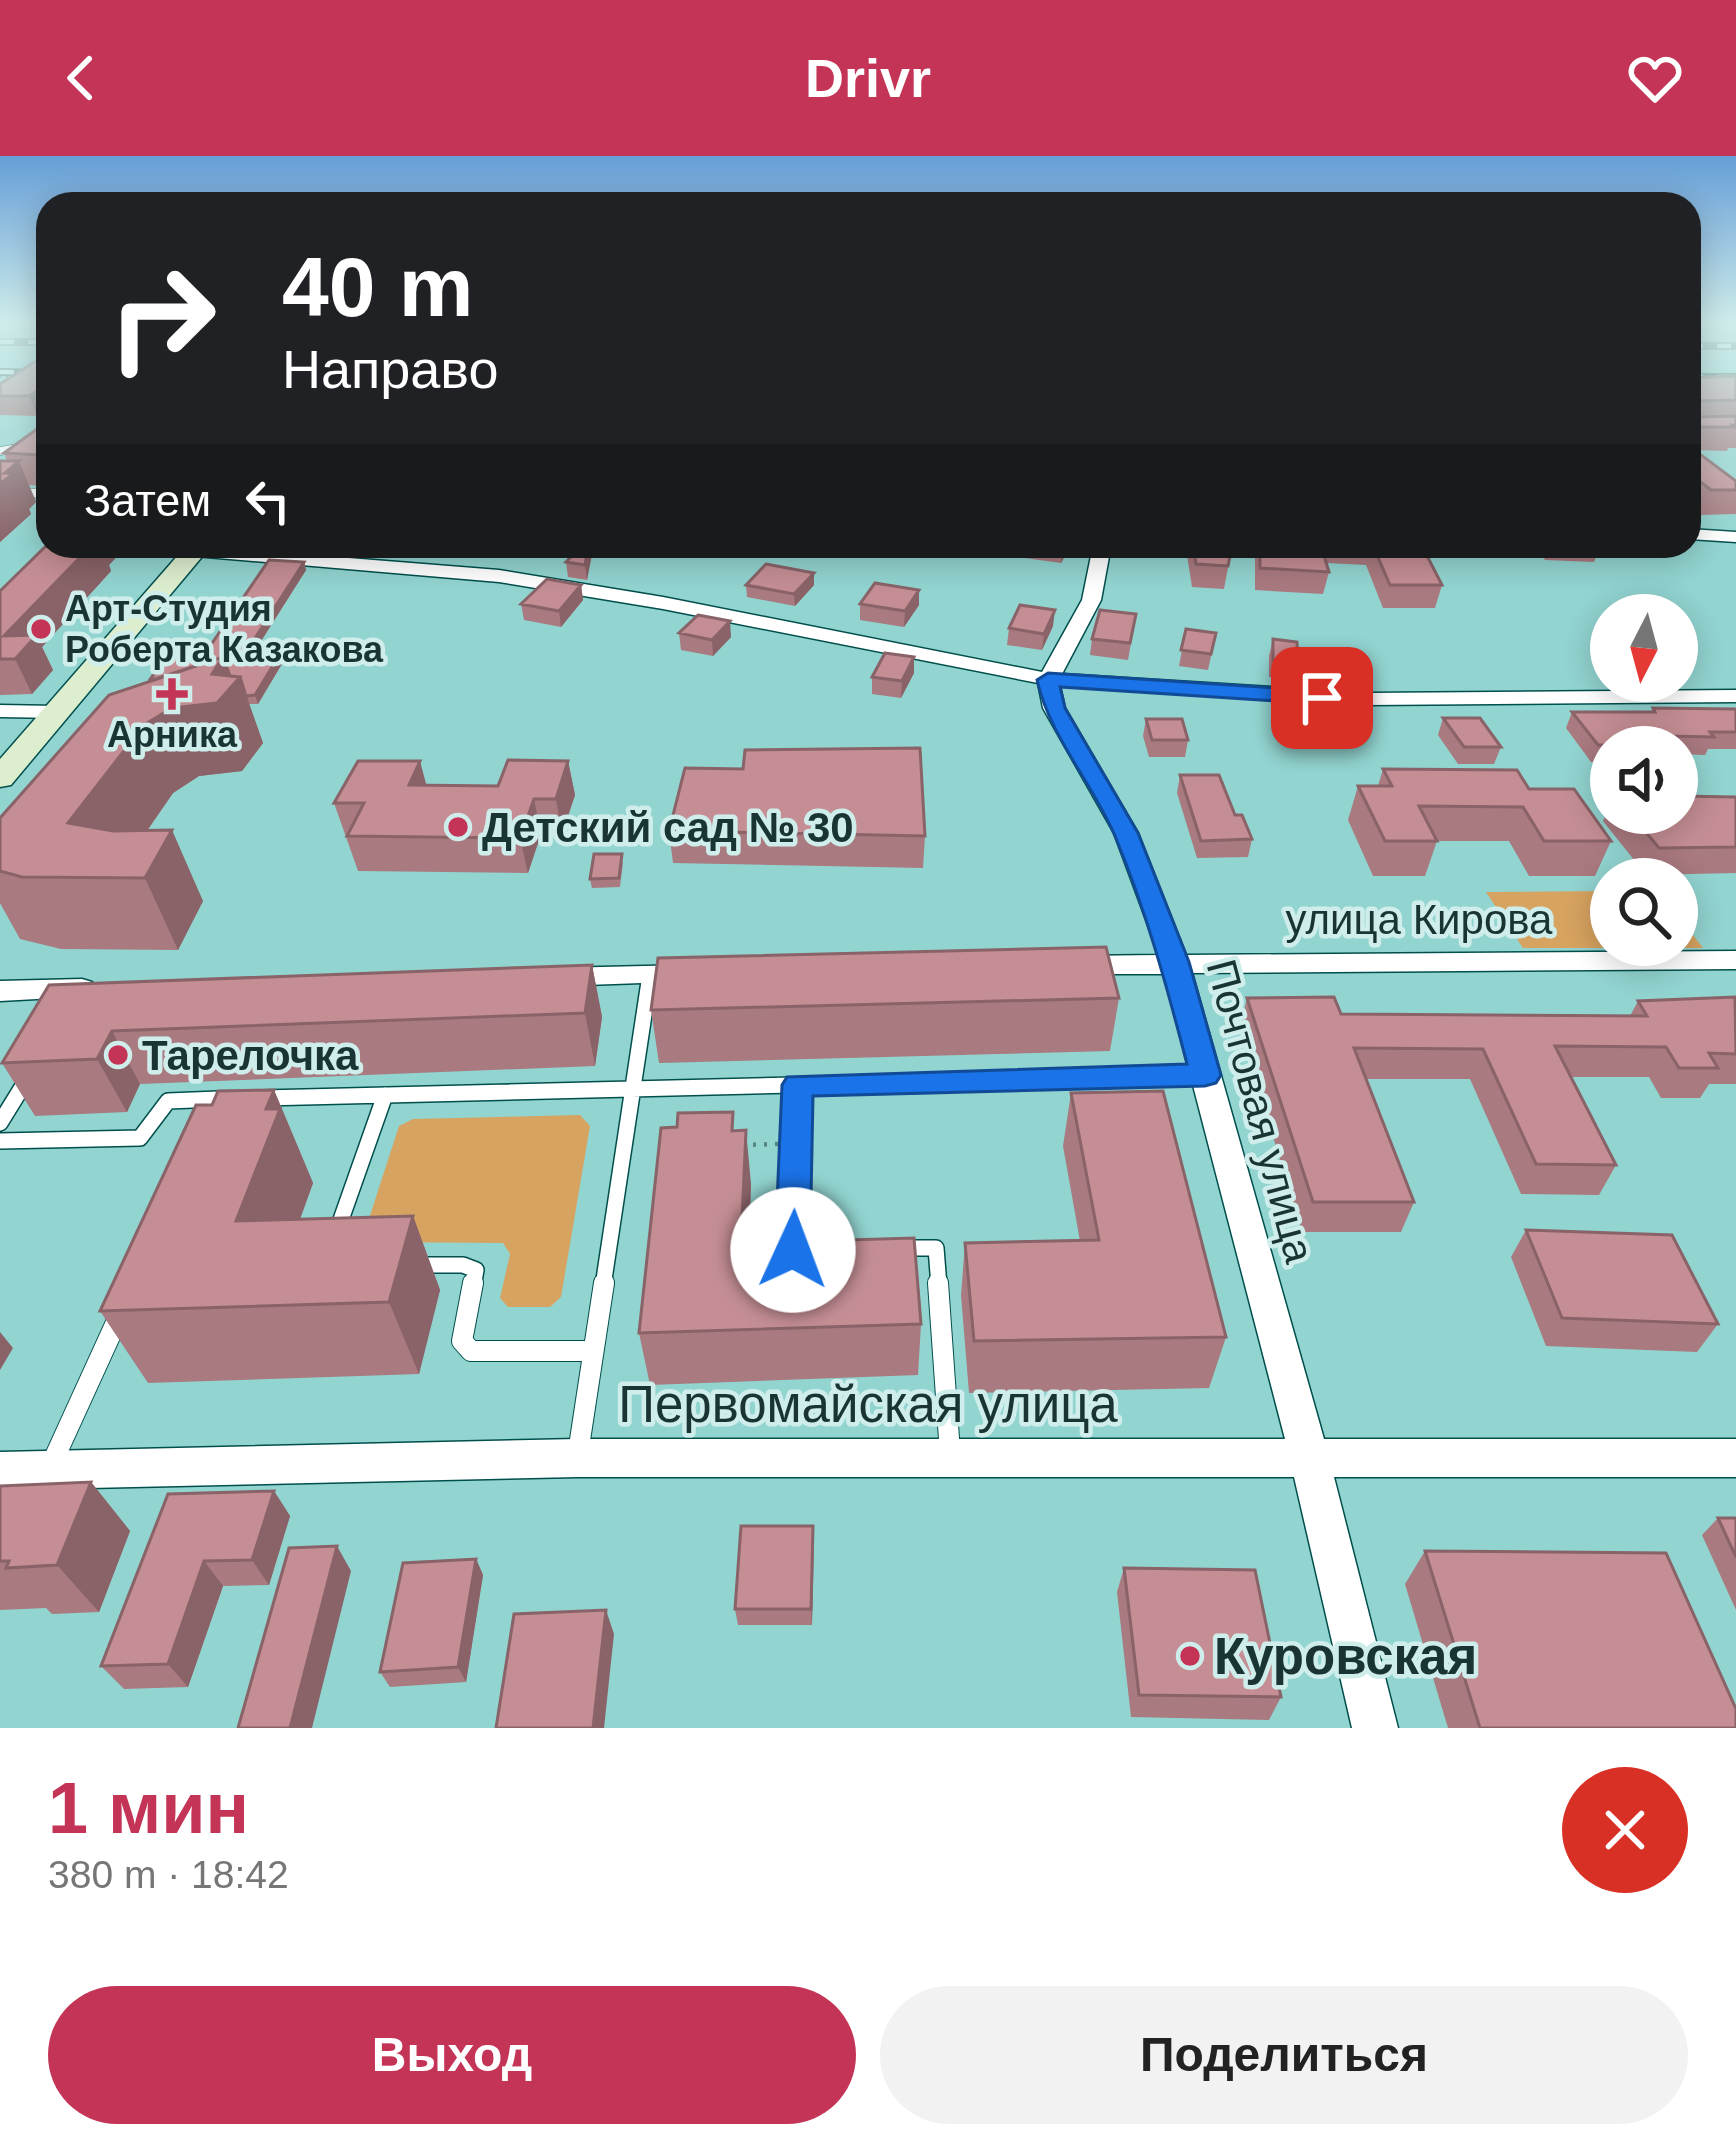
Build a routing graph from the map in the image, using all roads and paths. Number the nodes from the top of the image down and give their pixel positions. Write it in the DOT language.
graph roads {
  1 [pos="36,445"];
  2 [pos="0,451"];
  3 [pos="36,493"];
  4 [pos="0,494"];
  5 [pos="1701,535"];
  6 [pos="1736,537"];
  7 [pos="187,558"];
  8 [pos="304,558"];
  9 [pos="1102,558"];
  10 [pos="1048,680"];
  11 [pos="1736,696"];
  12 [pos="0,711"];
  13 [pos="56,712"];
  14 [pos="0,778"];
  15 [pos="1736,960"];
  16 [pos="1175,962"];
  17 [pos="1055,965"];
  18 [pos="721,974"];
  19 [pos="650,975"];
  20 [pos="531,978"];
  21 [pos="0,991"];
  22 [pos="86,995"];
  23 [pos="35,1066"];
  24 [pos="1205,1075"];
  25 [pos="798,1085"];
  26 [pos="633,1089"];
  27 [pos="386,1095"];
  28 [pos="218,1100"];
  29 [pos="208,1121"];
  30 [pos="0,1123"];
  31 [pos="0,1141"];
  32 [pos="796,1143"];
  33 [pos="731,1145"];
  34 [pos="888,1249"];
  35 [pos="330,1250"];
  36 [pos="817,1250"];
  37 [pos="392,1266"];
  38 [pos="128,1296"];
  39 [pos="593,1352"];
  40 [pos="577,1458"];
  41 [pos="1736,1458"];
  42 [pos="951,1459"];
  43 [pos="1310,1459"];
  44 [pos="49,1470"];
  45 [pos="0,1471"];
  46 [pos="1375,1728"];
  1 -- 2 [label="lane"];
  3 -- 4 [label="lane"];
  5 -- 6 [label="street"];
  7 -- 13 [label="street"];
  8 -- 10 [label="street"];
  9 -- 10 [label="street"];
  10 -- 11 [label="street"];
  10 -- 16 [label="street, Почтовая улица"];
  12 -- 13 [label="street"];
  13 -- 14 [label="street"];
  15 -- 16 [label="street, улица Кирова"];
  16 -- 17 [label="street, улица Кирова"];
  16 -- 24 [label="street, Почтовая улица"];
  18 -- 19 [label="street"];
  19 -- 20 [label="street"];
  19 -- 26 [label="lane"];
  21 -- 22 [label="street"];
  23 -- 30 [label="lane"];
  24 -- 25 [label="lane"];
  24 -- 43 [label="street, Почтовая улица"];
  25 -- 26 [label="lane"];
  25 -- 32 [label="lane"];
  26 -- 27 [label="lane"];
  26 -- 39 [label="lane"];
  27 -- 28 [label="lane"];
  27 -- 35 [label="lane"];
  28 -- 29 [label="lane"];
  28 -- 31 [label="lane"];
  32 -- 33 [label="path"];
  32 -- 36 [label="lane"];
  34 -- 42 [label="lane"];
  37 -- 39 [label="lane"];
  38 -- 44 [label="lane"];
  39 -- 40 [label="lane"];
  40 -- 42 [label="street, Первомайская улица"];
  40 -- 44 [label="street, Первомайская улица"];
  41 -- 43 [label="street, Первомайская улица"];
  42 -- 43 [label="street, Первомайская улица"];
  43 -- 46 [label="street, Почтовая улица"];
  44 -- 45 [label="street, Первомайская улица"];
}
